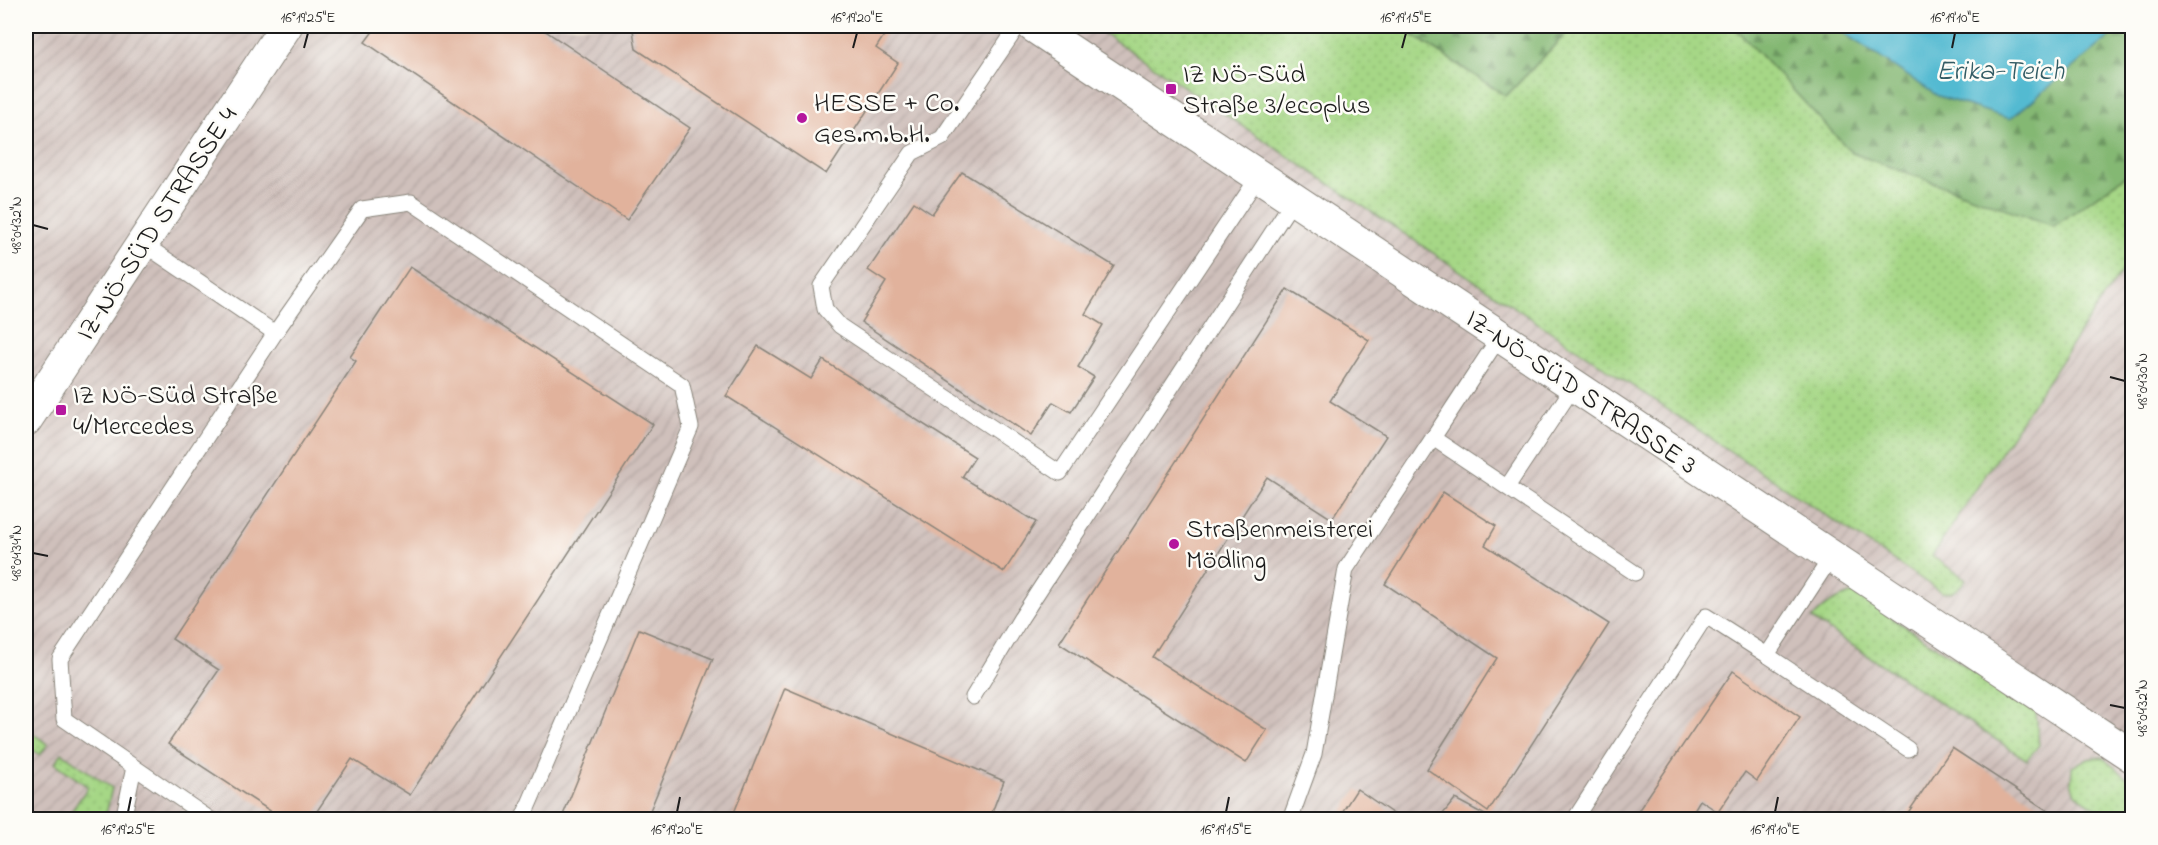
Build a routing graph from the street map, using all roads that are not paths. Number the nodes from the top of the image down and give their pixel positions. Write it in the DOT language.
graph roads {
  1 [pos="286,26"];
  2 [pos="1017,26"];
  3 [pos="1033,26"];
  4 [pos="1259,176"];
  5 [pos="1294,199"];
  6 [pos="142,243"];
  7 [pos="276,333"];
  8 [pos="1500,336"];
  9 [pos="1574,386"];
  10 [pos="26,420"];
  11 [pos="1433,438"];
  12 [pos="1507,487"];
  13 [pos="1832,556"];
  14 [pos="1635,573"];
  15 [pos="1767,655"];
  16 [pos="973,697"];
  17 [pos="1908,749"];
  18 [pos="2133,756"];
  19 [pos="134,767"];
  20 [pos="123,819"];
  21 [pos="210,819"];
  22 [pos="522,819"];
  23 [pos="1290,819"];
  24 [pos="1574,819"];
  1 -- 6 [label="street, IZ-NÖ-SÜD STRASSE 4"];
  2 -- 4 [label="lane"];
  3 -- 4 [label="street, IZ-NÖ-SÜD STRASSE 3"];
  4 -- 5 [label="street, IZ-NÖ-SÜD STRASSE 3"];
  5 -- 8 [label="street, IZ-NÖ-SÜD STRASSE 3"];
  5 -- 16 [label="lane"];
  6 -- 7 [label="lane"];
  6 -- 10 [label="street, IZ-NÖ-SÜD STRASSE 4"];
  7 -- 19 [label="lane"];
  7 -- 22 [label="lane"];
  8 -- 9 [label="street, IZ-NÖ-SÜD STRASSE 3"];
  8 -- 11 [label="lane"];
  9 -- 12 [label="lane"];
  9 -- 13 [label="street, IZ-NÖ-SÜD STRASSE 3"];
  11 -- 12 [label="lane"];
  11 -- 23 [label="lane"];
  12 -- 14 [label="lane"];
  13 -- 15 [label="lane"];
  13 -- 18 [label="street, IZ-NÖ-SÜD STRASSE 3"];
  15 -- 17 [label="lane"];
  15 -- 24 [label="lane"];
  19 -- 20 [label="lane"];
  19 -- 21 [label="lane"];
}
